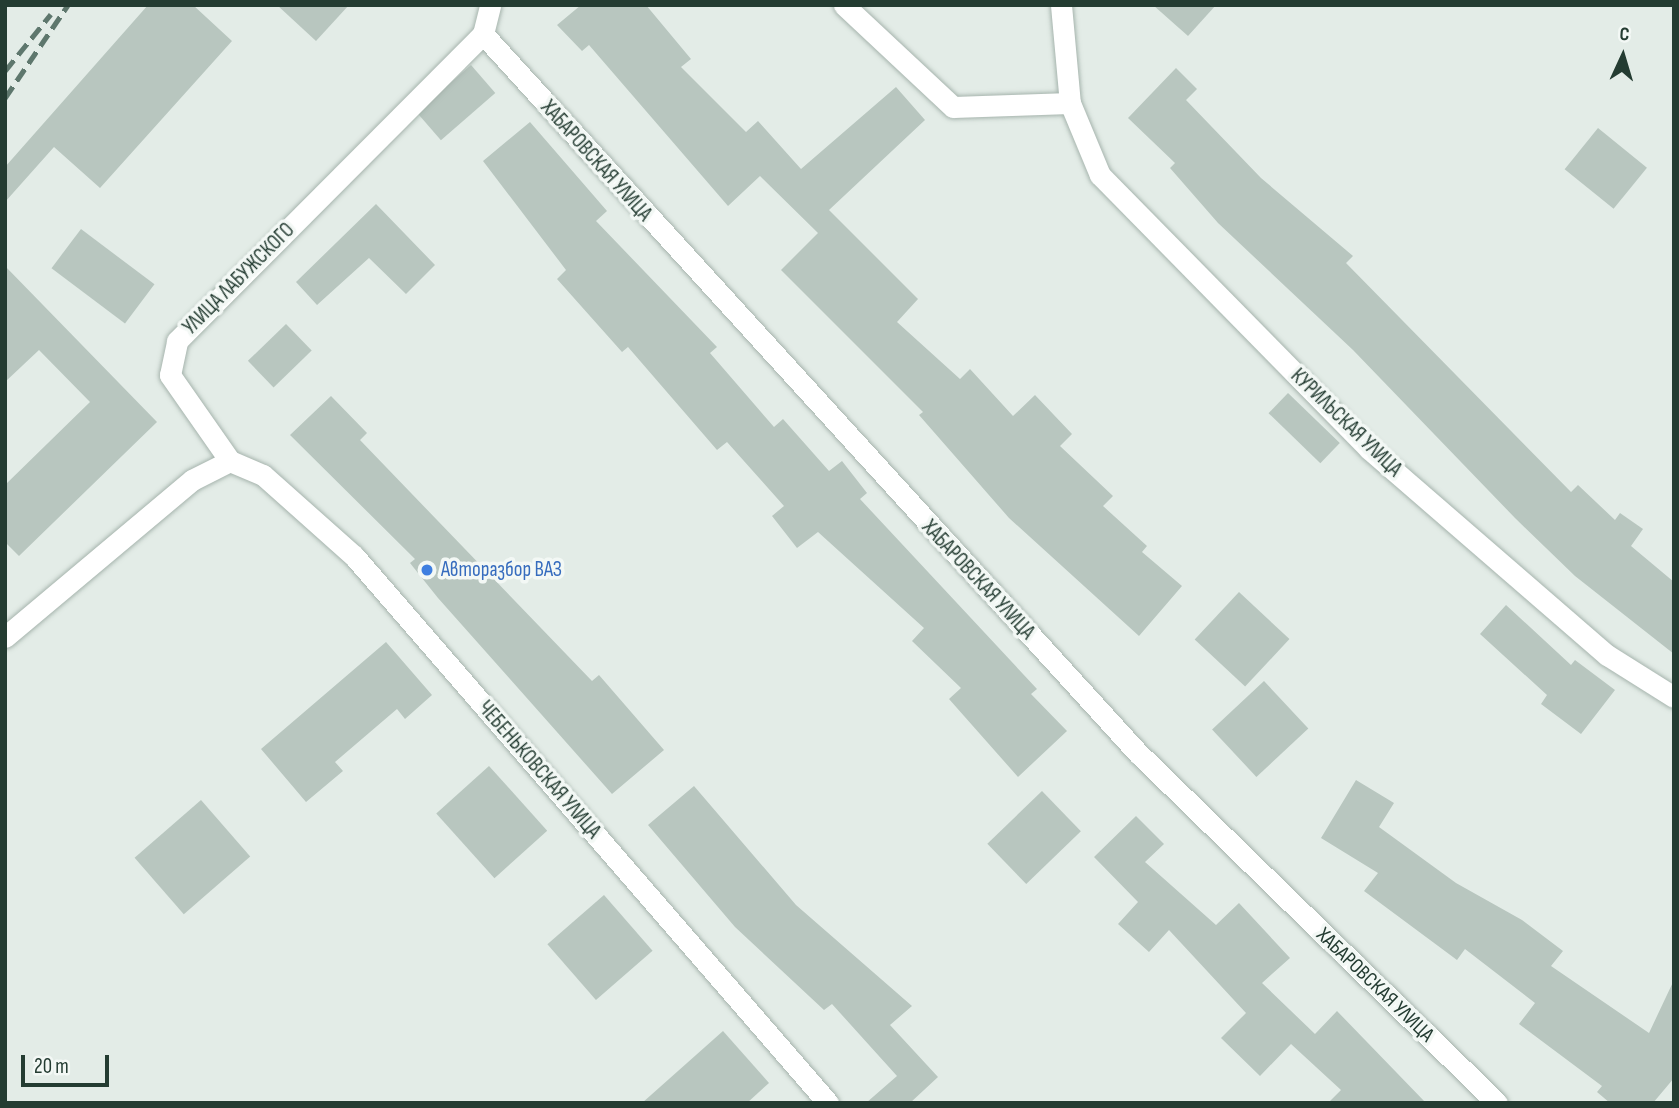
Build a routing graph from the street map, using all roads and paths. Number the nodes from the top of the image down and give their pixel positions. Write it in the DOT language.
graph roads {
  1 [pos="490,5"];
  2 [pos="844,5"];
  3 [pos="1061,5"];
  4 [pos="483,34"];
  5 [pos="1070,103"];
  6 [pos="230,461"];
  7 [pos="5,637"];
  8 [pos="1674,697"];
  9 [pos="828,1103"];
  10 [pos="1497,1103"];
  1 -- 4 [label="street"];
  2 -- 5 [label="street"];
  3 -- 5 [label="street, КУРИЛЬСКАЯ УЛИЦА"];
  4 -- 6 [label="street, УЛИЦА ЛАБУЖСКОГО"];
  4 -- 10 [label="street, ХАБАРОВСКАЯ УЛИЦА"];
  5 -- 8 [label="street, КУРИЛЬСКАЯ УЛИЦА"];
  6 -- 7 [label="street"];
  6 -- 9 [label="street, ЧЕБЕНЬКОВСКАЯ УЛИЦА"];
}
